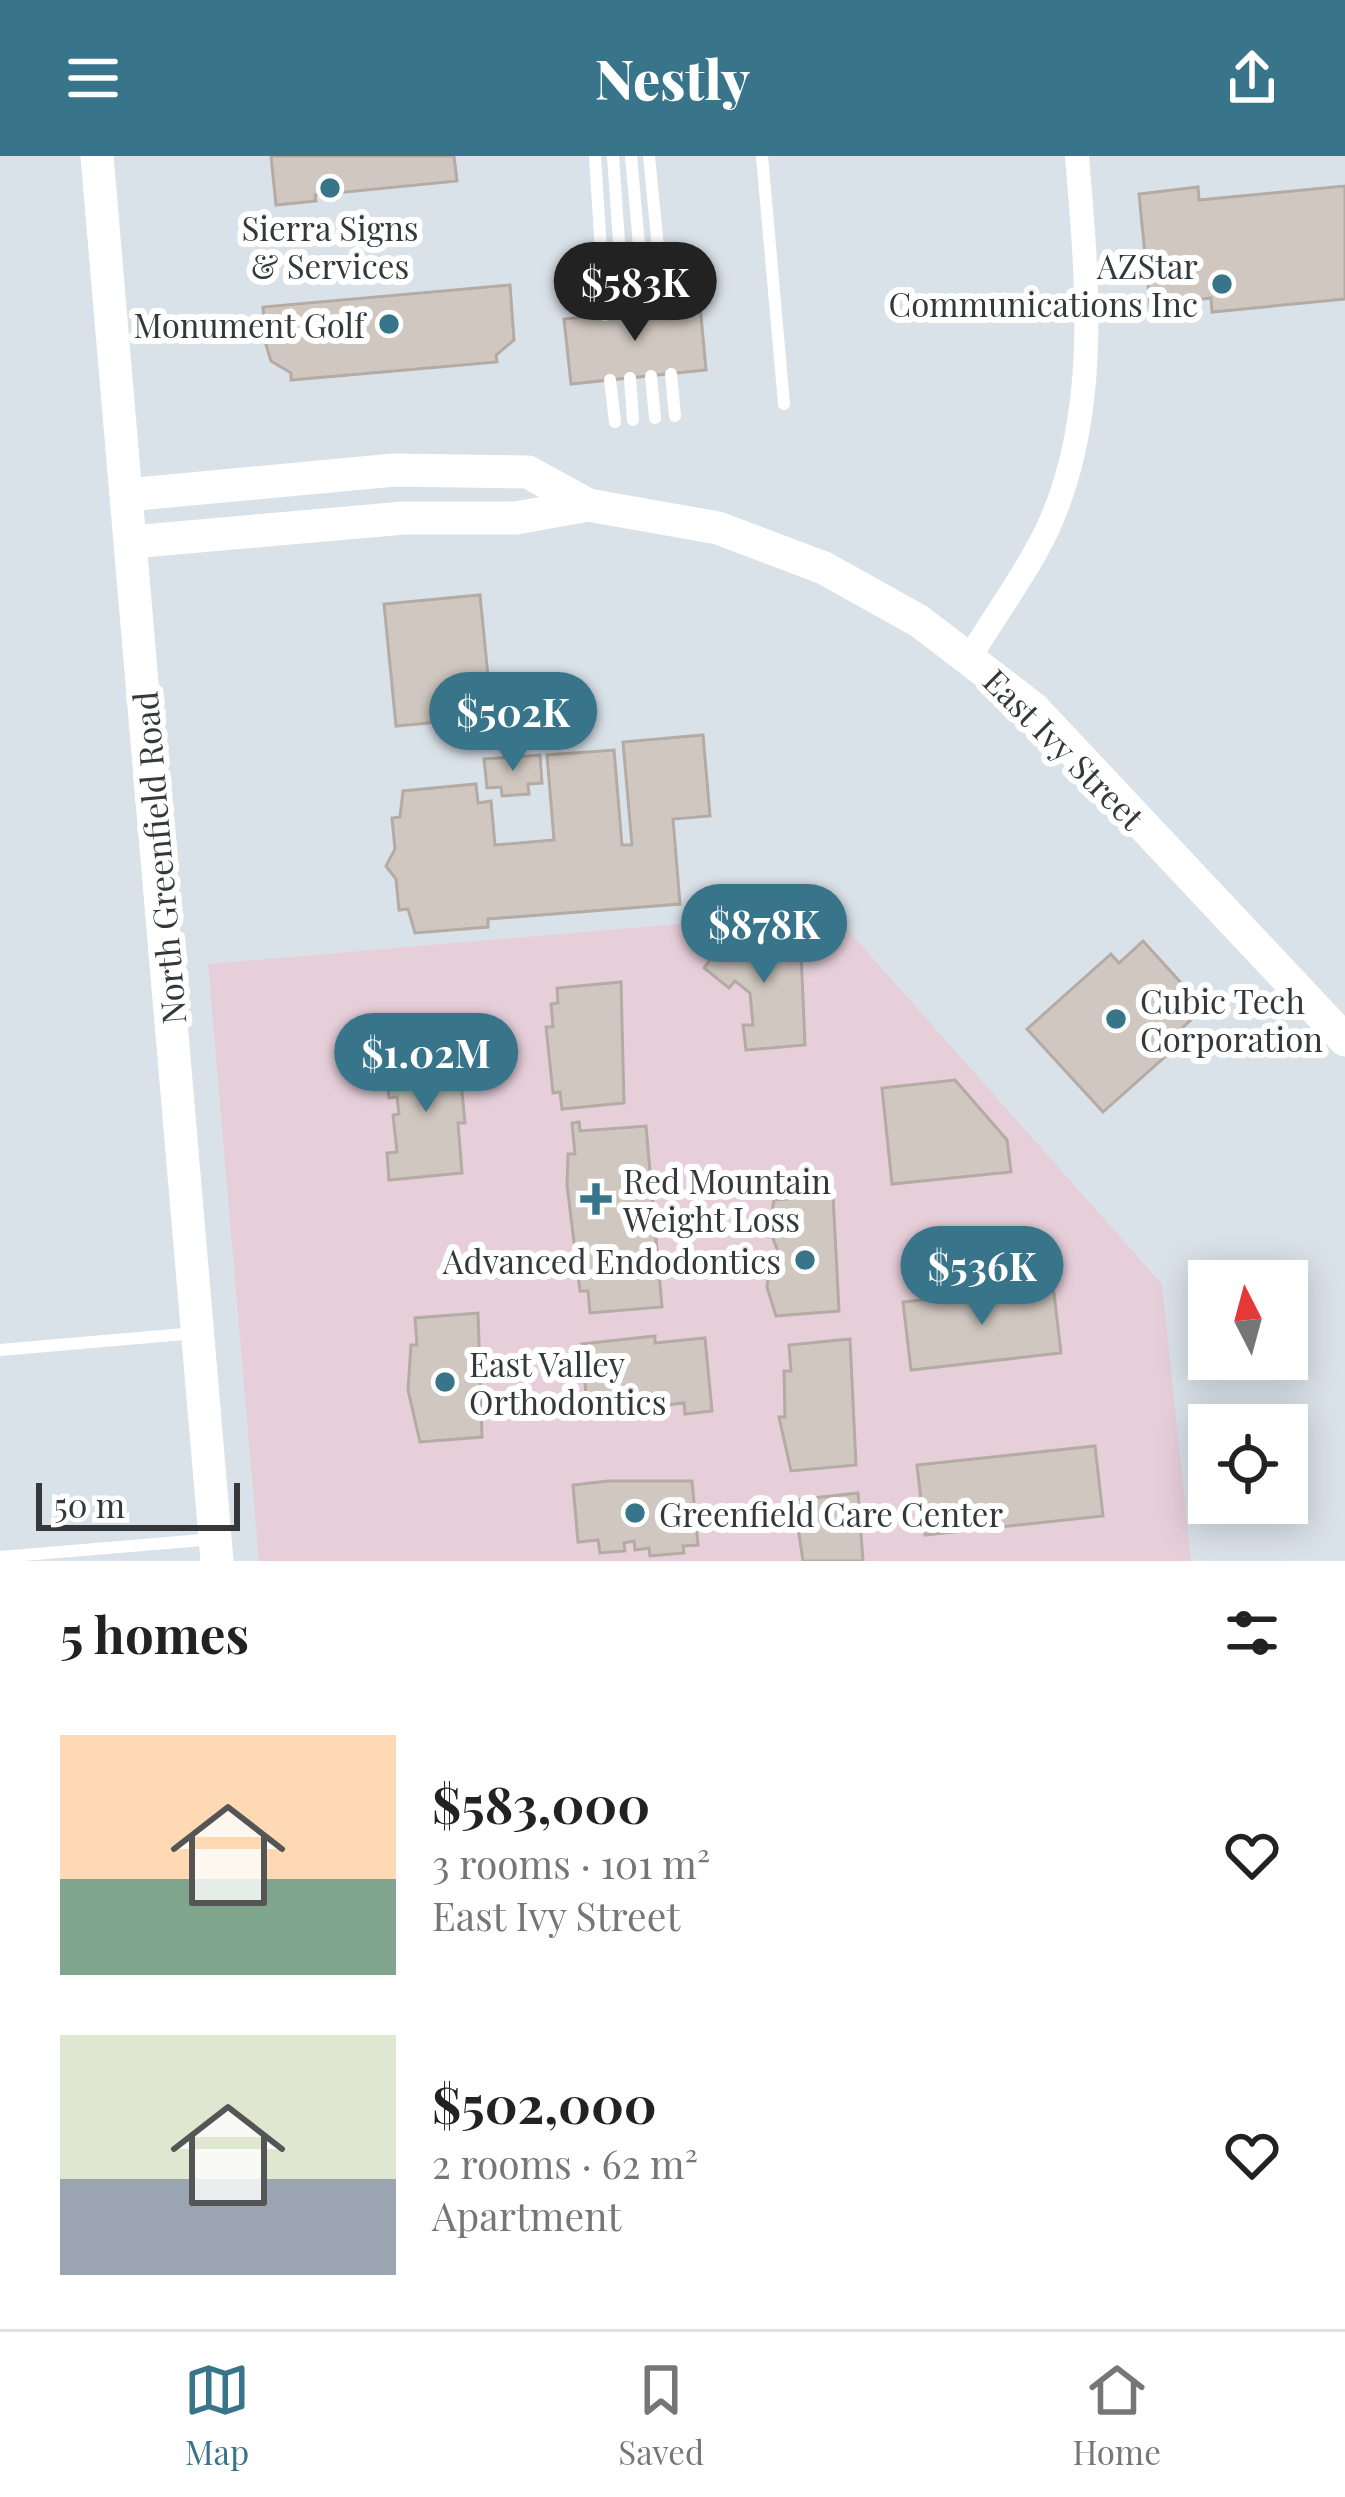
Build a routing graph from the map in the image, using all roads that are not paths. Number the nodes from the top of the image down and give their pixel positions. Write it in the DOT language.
graph roads {
  1 [pos="98,156"];
  2 [pos="595,156"];
  3 [pos="613,156"];
  4 [pos="631,156"];
  5 [pos="649,156"];
  6 [pos="762,156"];
  7 [pos="1077,156"];
  8 [pos="664,309"];
  9 [pos="645,310"];
  10 [pos="624,313"];
  11 [pos="605,315"];
  12 [pos="671,374"];
  13 [pos="651,376"];
  14 [pos="630,378"];
  15 [pos="610,380"];
  16 [pos="784,404"];
  17 [pos="675,416"];
  18 [pos="655,418"];
  19 [pos="633,420"];
  20 [pos="615,422"];
  21 [pos="127,495"];
  22 [pos="589,505"];
  23 [pos="131,542"];
  24 [pos="970,657"];
  25 [pos="1345,1040"];
  26 [pos="198,1333"];
  27 [pos="0,1350"];
  28 [pos="216,1550"];
  29 [pos="0,1557"];
  1 -- 21 [label="street, North Greenfield Road"];
  2 -- 11 [label="lane"];
  3 -- 10 [label="lane"];
  4 -- 9 [label="lane"];
  5 -- 8 [label="lane"];
  6 -- 16 [label="lane"];
  7 -- 24 [label="street"];
  12 -- 17 [label="lane"];
  13 -- 18 [label="lane"];
  14 -- 19 [label="lane"];
  15 -- 20 [label="lane"];
  21 -- 22 [label="street, East Ivy Street"];
  21 -- 23 [label="street, North Greenfield Road"];
  22 -- 23 [label="street, East Ivy Street"];
  22 -- 24 [label="street, East Ivy Street"];
  23 -- 26 [label="street, North Greenfield Road"];
  24 -- 25 [label="street, East Ivy Street"];
  26 -- 27 [label="lane"];
  26 -- 28 [label="street, North Greenfield Road"];
  28 -- 29 [label="lane"];
}
